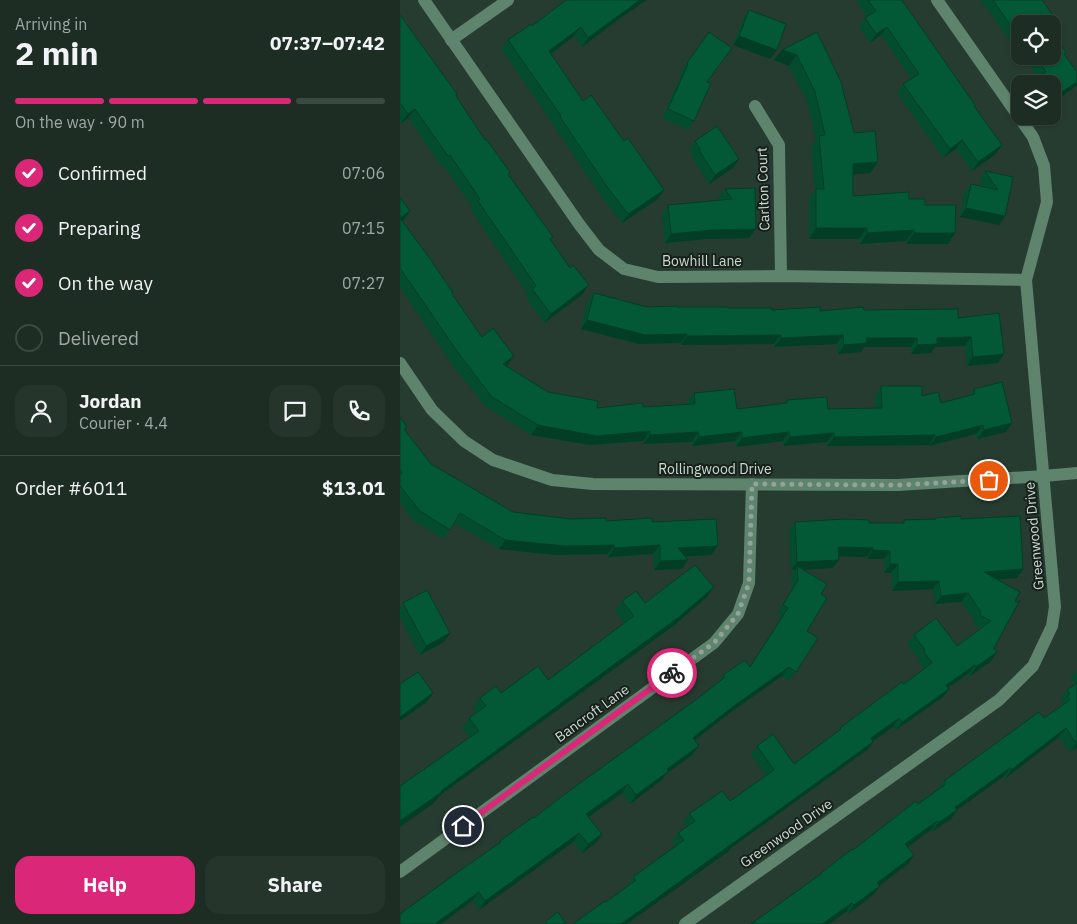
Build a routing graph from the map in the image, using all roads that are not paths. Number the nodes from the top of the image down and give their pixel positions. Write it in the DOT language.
graph roads {
  1 [pos="424,0"];
  2 [pos="508,0"];
  3 [pos="938,0"];
  4 [pos="452,40"];
  5 [pos="755,106"];
  6 [pos="781,276"];
  7 [pos="1026,280"];
  8 [pos="400,363"];
  9 [pos="1077,473"];
  10 [pos="1044,476"];
  11 [pos="752,484"];
  12 [pos="400,872"];
  13 [pos="685,924"];
  1 -- 4 [label="street, Bowhill Lane"];
  2 -- 4 [label="street"];
  3 -- 7 [label="street, Greenwood Drive"];
  4 -- 6 [label="street, Bowhill Lane"];
  5 -- 6 [label="street, Carlton Court"];
  6 -- 7 [label="street, Bowhill Lane"];
  7 -- 10 [label="street, Greenwood Drive"];
  8 -- 11 [label="street, Rollingwood Drive"];
  9 -- 10 [label="street, Rollingwood Drive"];
  10 -- 11 [label="street, Rollingwood Drive"];
  10 -- 13 [label="street, Greenwood Drive"];
  11 -- 12 [label="street, Bancroft Lane"];
}
